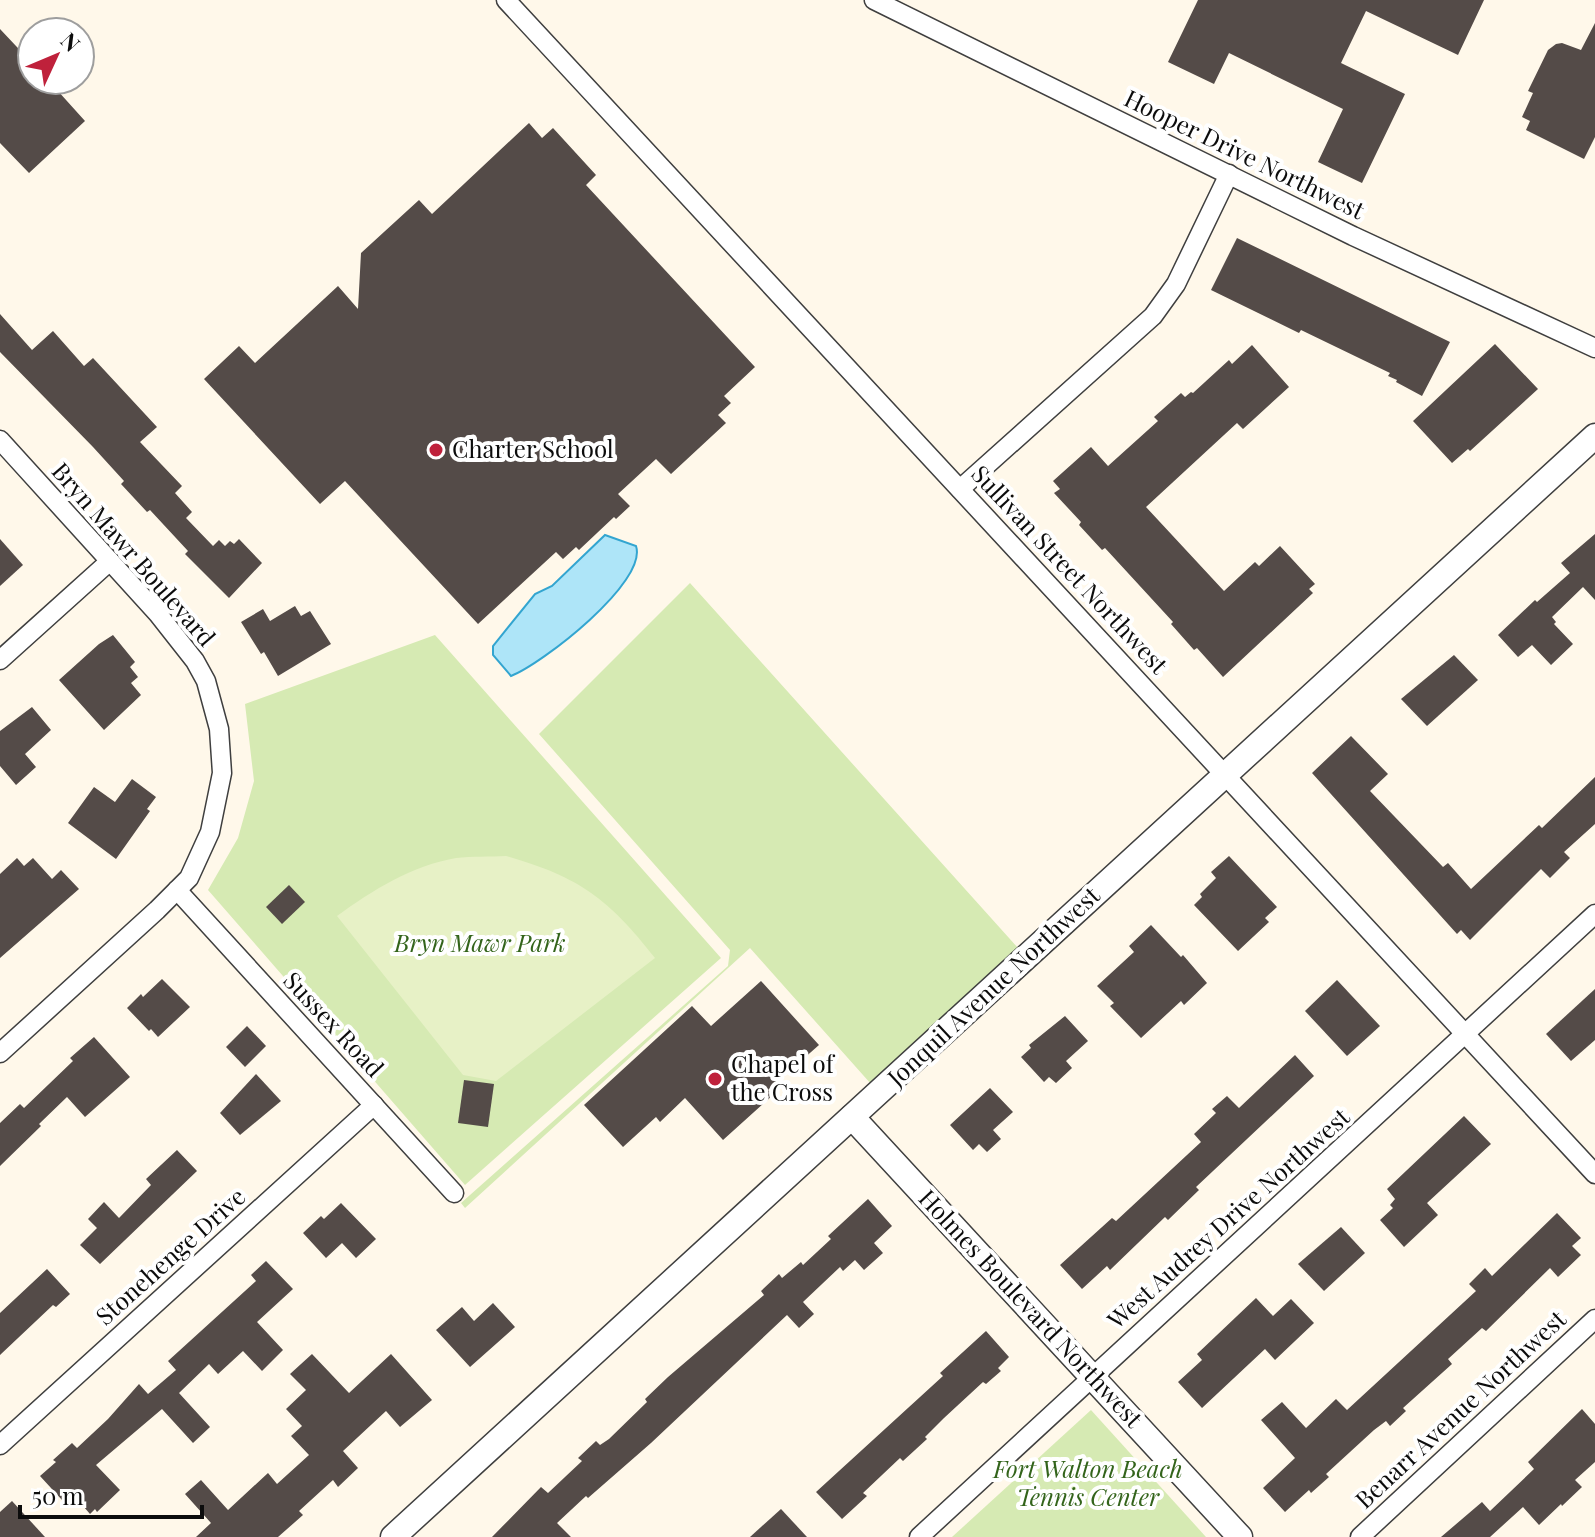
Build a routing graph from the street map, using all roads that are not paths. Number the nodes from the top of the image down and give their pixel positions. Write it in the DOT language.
graph roads {
  1 [pos="874,0"];
  2 [pos="512,2"];
  3 [pos="1229,174"];
  4 [pos="1595,348"];
  5 [pos="1595,436"];
  6 [pos="0,440"];
  7 [pos="960,489"];
  8 [pos="110,561"];
  9 [pos="0,660"];
  10 [pos="1225,774"];
  11 [pos="177,890"];
  12 [pos="1595,914"];
  13 [pos="1466,1034"];
  14 [pos="0,1053"];
  15 [pos="374,1105"];
  16 [pos="852,1117"];
  17 [pos="1595,1174"];
  18 [pos="454,1193"];
  19 [pos="1595,1319"];
  20 [pos="1092,1376"];
  21 [pos="0,1445"];
  22 [pos="393,1537"];
  23 [pos="919,1537"];
  24 [pos="1240,1537"];
  25 [pos="1360,1537"];
  1 -- 3 [label="street, Hooper Drive Northwest"];
  2 -- 7 [label="street, Sullivan Street Northwest"];
  3 -- 4 [label="street, Hooper Drive Northwest"];
  3 -- 7 [label="street"];
  5 -- 10 [label="street, Jonquil Avenue Northwest"];
  6 -- 8 [label="street, Bryn Mawr Boulevard"];
  7 -- 10 [label="street, Sullivan Street Northwest"];
  8 -- 9 [label="street"];
  8 -- 11 [label="street, Bryn Mawr Boulevard"];
  10 -- 13 [label="street, Sullivan Street Northwest"];
  10 -- 16 [label="street, Jonquil Avenue Northwest"];
  11 -- 14 [label="street, Bryn Mawr Boulevard"];
  11 -- 15 [label="street, Sussex Road"];
  12 -- 13 [label="street, West Audrey Drive Northwest"];
  13 -- 17 [label="street, Sullivan Street Northwest"];
  13 -- 20 [label="street, West Audrey Drive Northwest"];
  15 -- 18 [label="street, Sussex Road"];
  15 -- 21 [label="street, Stonehenge Drive"];
  16 -- 20 [label="street, Holmes Boulevard Northwest"];
  16 -- 22 [label="street, Jonquil Avenue Northwest"];
  19 -- 25 [label="street, Benarr Avenue Northwest"];
  20 -- 23 [label="street, West Audrey Drive Northwest"];
  20 -- 24 [label="street, Holmes Boulevard Northwest"];
}
